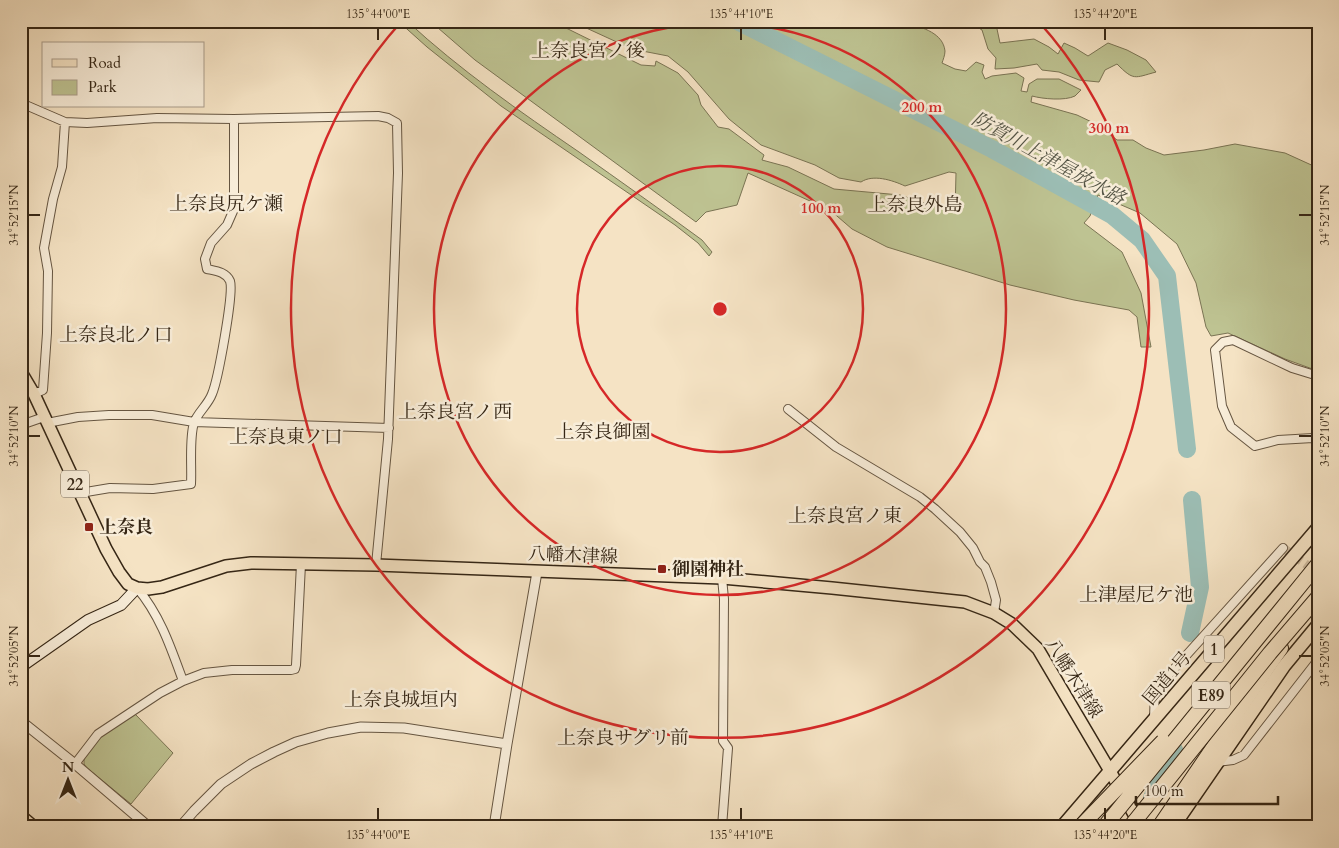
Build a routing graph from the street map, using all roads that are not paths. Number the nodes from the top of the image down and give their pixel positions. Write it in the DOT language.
graph roads {
  1 [pos="21,103"];
  2 [pos="234,119"];
  3 [pos="65,122"];
  4 [pos="21,372"];
  5 [pos="1318,376"];
  6 [pos="34,394"];
  7 [pos="788,408"];
  8 [pos="45,420"];
  9 [pos="194,422"];
  10 [pos="21,425"];
  11 [pos="389,428"];
  12 [pos="1318,441"];
  13 [pos="80,493"];
  14 [pos="1318,528"];
  15 [pos="1283,548"];
  16 [pos="301,564"];
  17 [pos="1318,564"];
  18 [pos="376,565"];
  19 [pos="537,572"];
  20 [pos="722,578"];
  21 [pos="1306,579"];
  22 [pos="137,588"];
  23 [pos="1314,602"];
  24 [pos="994,613"];
  25 [pos="1318,625"];
  26 [pos="1318,660"];
  27 [pos="21,667"];
  28 [pos="183,680"];
  29 [pos="1154,720"];
  30 [pos="21,721"];
  31 [pos="507,744"];
  32 [pos="1217,762"];
  33 [pos="75,764"];
  34 [pos="1110,771"];
  35 [pos="21,816"];
  36 [pos="34,827"];
  37 [pos="149,827"];
  38 [pos="180,827"];
  39 [pos="494,827"];
  40 [pos="722,827"];
  41 [pos="1062,827"];
  42 [pos="1080,827"];
  43 [pos="1104,827"];
  44 [pos="1130,827"];
  45 [pos="1141,827"];
  46 [pos="1159,827"];
  47 [pos="1173,827"];
  1 -- 3 [label="street"];
  2 -- 3 [label="street"];
  2 -- 9 [label="street"];
  2 -- 11 [label="street"];
  3 -- 6 [label="street"];
  4 -- 6 [label="main road, 22"];
  5 -- 12 [label="street"];
  6 -- 8 [label="main road, 22"];
  7 -- 24 [label="street"];
  8 -- 9 [label="street"];
  8 -- 10 [label="street"];
  8 -- 13 [label="main road, 22"];
  9 -- 11 [label="street"];
  9 -- 13 [label="street"];
  11 -- 18 [label="street"];
  13 -- 22 [label="main road, 22"];
  14 -- 29 [label="highway, 国道1号 / 1"];
  15 -- 29 [label="street"];
  16 -- 18 [label="main road, 八幡木津線"];
  16 -- 22 [label="main road, 八幡木津線"];
  16 -- 28 [label="street"];
  17 -- 21 [label="highway, E89, bridge"];
  18 -- 19 [label="main road, 八幡木津線"];
  19 -- 20 [label="main road, 八幡木津線"];
  19 -- 31 [label="street"];
  20 -- 24 [label="main road, 八幡木津線"];
  20 -- 40 [label="street"];
  21 -- 42 [label="highway, bridge"];
  21 -- 43 [label="highway, E89, bridge"];
  22 -- 27 [label="main road"];
  22 -- 28 [label="street"];
  23 -- 44 [label="highway, E89, bridge"];
  23 -- 46 [label="highway, bridge"];
  24 -- 34 [label="main road, 八幡木津線"];
  25 -- 32 [label="highway"];
  26 -- 32 [label="street"];
  28 -- 33 [label="street"];
  29 -- 34 [label="highway, 国道1号 / 1"];
  30 -- 33 [label="street"];
  31 -- 38 [label="street"];
  31 -- 39 [label="street"];
  32 -- 47 [label="highway"];
  33 -- 37 [label="street"];
  34 -- 41 [label="highway, 国道1号 / 1"];
  34 -- 45 [label="main road, 八幡木津線, bridge"];
  35 -- 36 [label="main road"];
}
